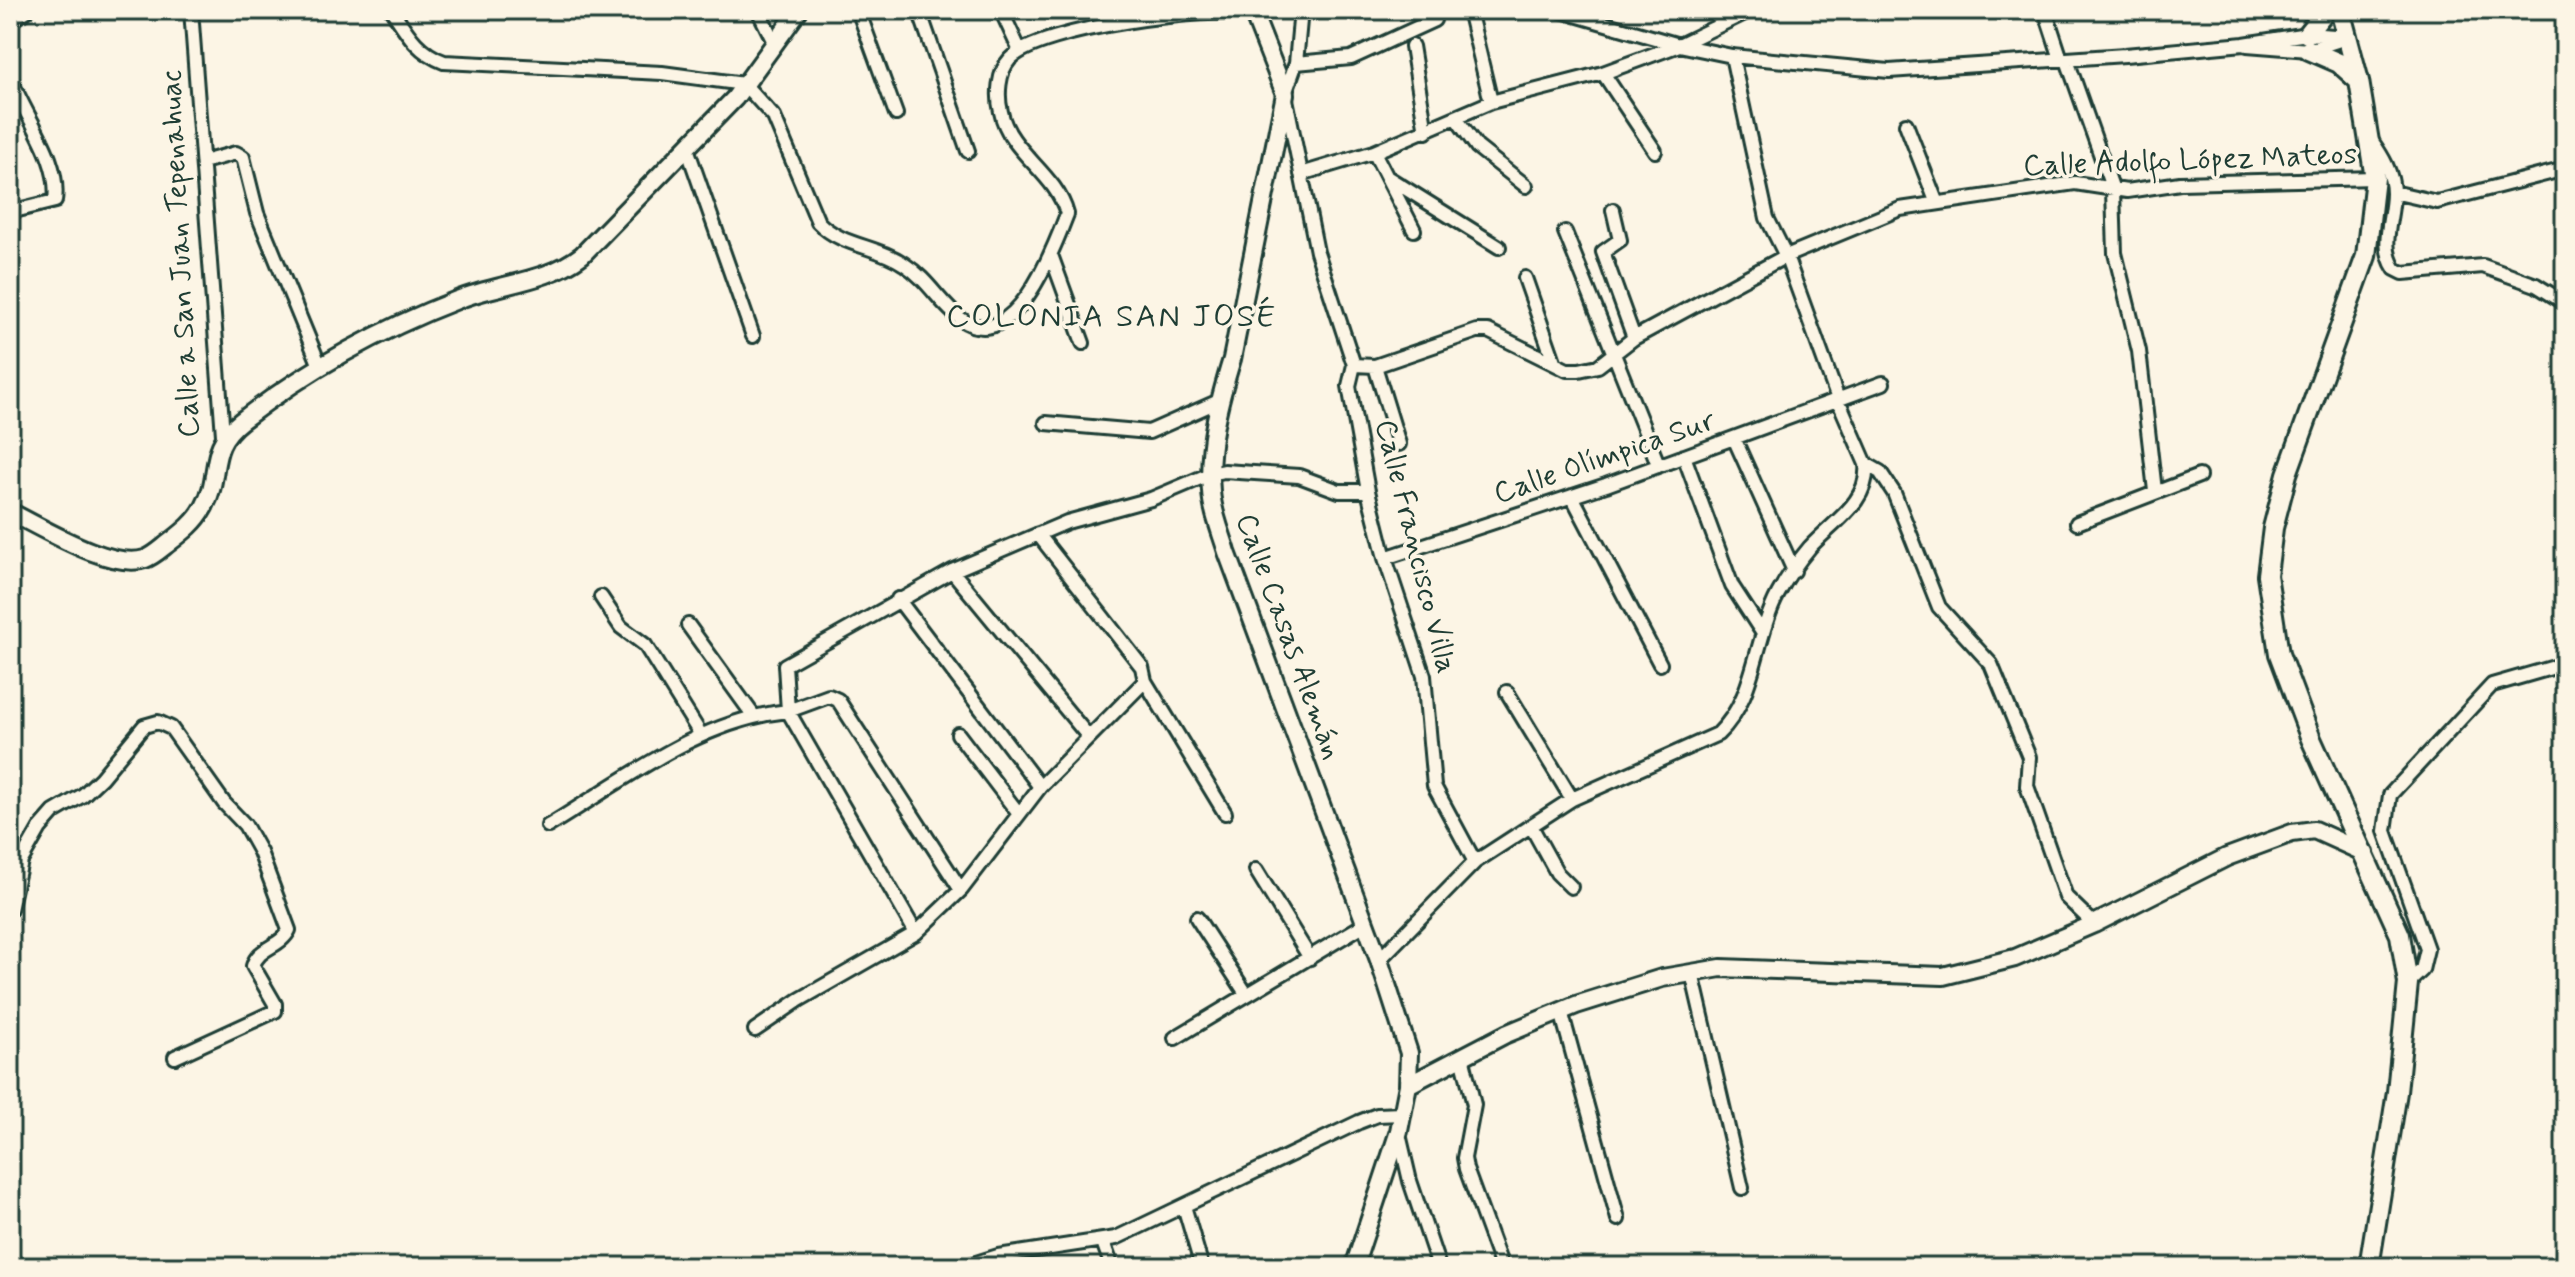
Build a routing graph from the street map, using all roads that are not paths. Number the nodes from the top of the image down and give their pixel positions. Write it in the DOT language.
graph roads {
  1 [pos="28,10"];
  2 [pos="191,10"];
  3 [pos="392,10"];
  4 [pos="758,10"];
  5 [pos="799,10"];
  6 [pos="858,10"];
  7 [pos="919,10"];
  8 [pos="1001,10"];
  9 [pos="1301,10"];
  10 [pos="1558,10"];
  11 [pos="1614,10"];
  12 [pos="1751,10"];
  13 [pos="2045,10"];
  14 [pos="2326,10"];
  15 [pos="2340,10"];
  16 [pos="1190,12"];
  17 [pos="1216,12"];
  18 [pos="1253,12"];
  19 [pos="1470,14"];
  20 [pos="1720,16"];
  21 [pos="1434,20"];
  22 [pos="10,21"];
  23 [pos="1616,25"];
  24 [pos="2348,37"];
  25 [pos="2308,42"];
  26 [pos="775,44"];
  27 [pos="1679,45"];
  28 [pos="1412,46"];
  29 [pos="1020,51"];
  30 [pos="1732,56"];
  31 [pos="2064,60"];
  32 [pos="1296,63"];
  33 [pos="1603,73"];
  34 [pos="10,76"];
  35 [pos="2359,81"];
  36 [pos="744,84"];
  37 [pos="1285,94"];
  38 [pos="1491,102"];
  39 [pos="896,114"];
  40 [pos="1456,118"];
  41 [pos="1906,124"];
  42 [pos="1426,132"];
  43 [pos="2370,138"];
  44 [pos="687,148"];
  45 [pos="968,151"];
  46 [pos="1655,151"];
  47 [pos="1374,152"];
  48 [pos="203,162"];
  49 [pos="2565,169"];
  50 [pos="1301,174"];
  51 [pos="1387,177"];
  52 [pos="2375,178"];
  53 [pos="1526,186"];
  54 [pos="2113,190"];
  55 [pos="2393,192"];
  56 [pos="1936,201"];
  57 [pos="1613,210"];
  58 [pos="10,212"];
  59 [pos="1414,230"];
  60 [pos="1565,232"];
  61 [pos="1499,247"];
  62 [pos="1051,255"];
  63 [pos="1786,256"];
  64 [pos="1525,278"];
  65 [pos="2565,303"];
  66 [pos="753,336"];
  67 [pos="1634,338"];
  68 [pos="1083,343"];
  69 [pos="1613,356"];
  70 [pos="1555,364"];
  71 [pos="1354,365"];
  72 [pos="320,366"];
  73 [pos="1375,366"];
  74 [pos="1883,383"];
  75 [pos="1219,401"];
  76 [pos="1839,402"];
  77 [pos="1046,423"];
  78 [pos="223,435"];
  79 [pos="1734,438"];
  80 [pos="1399,444"];
  81 [pos="1684,456"];
  82 [pos="1658,464"];
  83 [pos="1866,464"];
  84 [pos="1210,474"];
  85 [pos="2199,476"];
  86 [pos="1368,491"];
  87 [pos="2155,491"];
  88 [pos="1572,496"];
  89 [pos="10,512"];
  90 [pos="2077,523"];
  91 [pos="1038,534"];
  92 [pos="1385,558"];
  93 [pos="952,571"];
  94 [pos="1794,571"];
  95 [pos="601,597"];
  96 [pos="898,599"];
  97 [pos="688,625"];
  98 [pos="1762,632"];
  99 [pos="1660,664"];
  100 [pos="2565,664"];
  101 [pos="1145,681"];
  102 [pos="1507,692"];
  103 [pos="788,711"];
  104 [pos="753,715"];
  105 [pos="958,734"];
  106 [pos="701,735"];
  107 [pos="1088,736"];
  108 [pos="1040,787"];
  109 [pos="1572,799"];
  110 [pos="1225,813"];
  111 [pos="1019,814"];
  112 [pos="548,826"];
  113 [pos="1531,826"];
  114 [pos="2365,853"];
  115 [pos="1475,862"];
  116 [pos="1256,870"];
  117 [pos="1571,887"];
  118 [pos="961,890"];
  119 [pos="10,910"];
  120 [pos="1197,918"];
  121 [pos="1365,924"];
  122 [pos="2094,924"];
  123 [pos="916,933"];
  124 [pos="1310,958"];
  125 [pos="1379,960"];
  126 [pos="1692,973"];
  127 [pos="2408,983"];
  128 [pos="1247,995"];
  129 [pos="1561,1011"];
  130 [pos="755,1030"];
  131 [pos="1175,1038"];
  132 [pos="1462,1056"];
  133 [pos="175,1057"];
  134 [pos="1408,1085"];
  135 [pos="1400,1122"];
  136 [pos="1742,1188"];
  137 [pos="1184,1206"];
  138 [pos="1618,1219"];
  139 [pos="1103,1242"];
  140 [pos="963,1267"];
  141 [pos="1112,1267"];
  142 [pos="1202,1267"];
  143 [pos="1354,1267"];
  144 [pos="1439,1267"];
  145 [pos="1502,1267"];
  146 [pos="2369,1267"];
  1 -- 22 [label="street"];
  2 -- 48 [label="street, Calle a San Juan Tepenahuac"];
  3 -- 36 [label="street"];
  4 -- 26 [label="street"];
  5 -- 26 [label="street"];
  6 -- 39 [label="street"];
  7 -- 45 [label="street"];
  8 -- 29 [label="street"];
  9 -- 32 [label="street, Calle Casas Alemán"];
  10 -- 23 [label="street"];
  11 -- 23 [label="street"];
  12 -- 20 [label="street"];
  13 -- 31 [label="street"];
  14 -- 25 [label="main road"];
  15 -- 24 [label="main road"];
  16 -- 17 [label="street"];
  16 -- 29 [label="street"];
  17 -- 18 [label="street"];
  18 -- 37 [label="street, Calle Francisco Villa"];
  19 -- 38 [label="street"];
  20 -- 27 [label="street"];
  21 -- 32 [label="street"];
  23 -- 27 [label="street"];
  24 -- 25 [label="street"];
  24 -- 35 [label="main road"];
  25 -- 31 [label="street"];
  25 -- 35 [label="main road"];
  26 -- 36 [label="street"];
  27 -- 30 [label="street"];
  27 -- 33 [label="street"];
  28 -- 42 [label="street"];
  29 -- 62 [label="street"];
  30 -- 31 [label="street"];
  30 -- 63 [label="street"];
  31 -- 54 [label="street"];
  32 -- 37 [label="street, Calle Casas Alemán"];
  33 -- 38 [label="street"];
  33 -- 46 [label="street"];
  34 -- 58 [label="street"];
  35 -- 43 [label="main road"];
  36 -- 44 [label="street"];
  36 -- 62 [label="street"];
  37 -- 50 [label="street, Calle Francisco Villa"];
  37 -- 75 [label="street, Calle Casas Alemán"];
  38 -- 40 [label="street"];
  40 -- 42 [label="street"];
  40 -- 53 [label="street"];
  41 -- 56 [label="street"];
  42 -- 47 [label="street"];
  43 -- 52 [label="main road"];
  43 -- 55 [label="street"];
  44 -- 66 [label="street"];
  44 -- 72 [label="street"];
  47 -- 50 [label="street"];
  47 -- 51 [label="street"];
  48 -- 72 [label="street"];
  48 -- 78 [label="street, Calle a San Juan Tepenahuac"];
  49 -- 55 [label="street"];
  50 -- 71 [label="street, Calle Francisco Villa"];
  51 -- 59 [label="street"];
  51 -- 61 [label="street"];
  52 -- 54 [label="street, Calle Adolfo López Mateos"];
  52 -- 114 [label="main road"];
  54 -- 56 [label="street, Calle Adolfo López Mateos"];
  54 -- 87 [label="street"];
  55 -- 65 [label="street"];
  56 -- 63 [label="street, Calle Adolfo López Mateos"];
  57 -- 67 [label="street"];
  60 -- 69 [label="street"];
  62 -- 68 [label="street"];
  63 -- 67 [label="street, Calle Adolfo López Mateos"];
  63 -- 76 [label="street"];
  64 -- 70 [label="street"];
  67 -- 69 [label="street, Calle Adolfo López Mateos"];
  69 -- 70 [label="street, Calle Adolfo López Mateos"];
  69 -- 82 [label="street"];
  70 -- 73 [label="street, Calle Adolfo López Mateos"];
  71 -- 73 [label="street, Calle Adolfo López Mateos"];
  71 -- 86 [label="street, Calle Francisco Villa"];
  72 -- 78 [label="street"];
  73 -- 80 [label="street"];
  74 -- 76 [label="street, Calle Olímpica Sur"];
  75 -- 77 [label="street"];
  75 -- 84 [label="street, Calle Casas Alemán"];
  76 -- 79 [label="street, Calle Olímpica Sur"];
  76 -- 83 [label="street"];
  78 -- 89 [label="street, Calle a San Juan Tepenahuac"];
  79 -- 81 [label="street, Calle Olímpica Sur"];
  79 -- 94 [label="street"];
  81 -- 82 [label="street, Calle Olímpica Sur"];
  81 -- 98 [label="street"];
  82 -- 88 [label="street, Calle Olímpica Sur"];
  83 -- 94 [label="street"];
  83 -- 122 [label="street"];
  84 -- 86 [label="street"];
  84 -- 91 [label="street"];
  84 -- 121 [label="street, Calle Casas Alemán"];
  85 -- 87 [label="street"];
  86 -- 92 [label="street, Calle Francisco Villa"];
  87 -- 90 [label="street"];
  88 -- 92 [label="street, Calle Olímpica Sur"];
  88 -- 99 [label="street"];
  91 -- 93 [label="street"];
  91 -- 101 [label="street"];
  92 -- 115 [label="street, Calle Francisco Villa"];
  93 -- 96 [label="street"];
  93 -- 107 [label="street"];
  94 -- 98 [label="street"];
  95 -- 106 [label="street"];
  96 -- 103 [label="street"];
  96 -- 108 [label="street"];
  97 -- 104 [label="street"];
  98 -- 109 [label="street"];
  100 -- 127 [label="street"];
  101 -- 107 [label="street"];
  101 -- 110 [label="street"];
  102 -- 109 [label="street"];
  103 -- 104 [label="street"];
  103 -- 118 [label="street"];
  103 -- 123 [label="street"];
  104 -- 106 [label="street"];
  105 -- 111 [label="street"];
  106 -- 112 [label="street"];
  107 -- 108 [label="street"];
  108 -- 111 [label="street"];
  109 -- 113 [label="street"];
  111 -- 118 [label="street"];
  113 -- 115 [label="street"];
  113 -- 117 [label="street"];
  114 -- 122 [label="street"];
  114 -- 127 [label="main road"];
  115 -- 125 [label="street"];
  116 -- 124 [label="street"];
  118 -- 123 [label="street"];
  119 -- 133 [label="street"];
  120 -- 128 [label="street"];
  121 -- 124 [label="street"];
  121 -- 125 [label="street, Calle Casas Alemán"];
  122 -- 126 [label="street"];
  123 -- 130 [label="street"];
  124 -- 128 [label="street"];
  125 -- 134 [label="street, Calle Casas Alemán"];
  126 -- 129 [label="street"];
  126 -- 136 [label="street"];
  127 -- 146 [label="main road"];
  128 -- 131 [label="street"];
  129 -- 132 [label="street"];
  129 -- 138 [label="street"];
  132 -- 134 [label="street"];
  132 -- 145 [label="street"];
  134 -- 135 [label="street, Calle Casas Alemán"];
  135 -- 137 [label="street"];
  135 -- 143 [label="street, Calle Casas Alemán"];
  135 -- 144 [label="street"];
  137 -- 139 [label="street"];
  137 -- 142 [label="street"];
  139 -- 140 [label="street"];
  139 -- 141 [label="street"];
}
